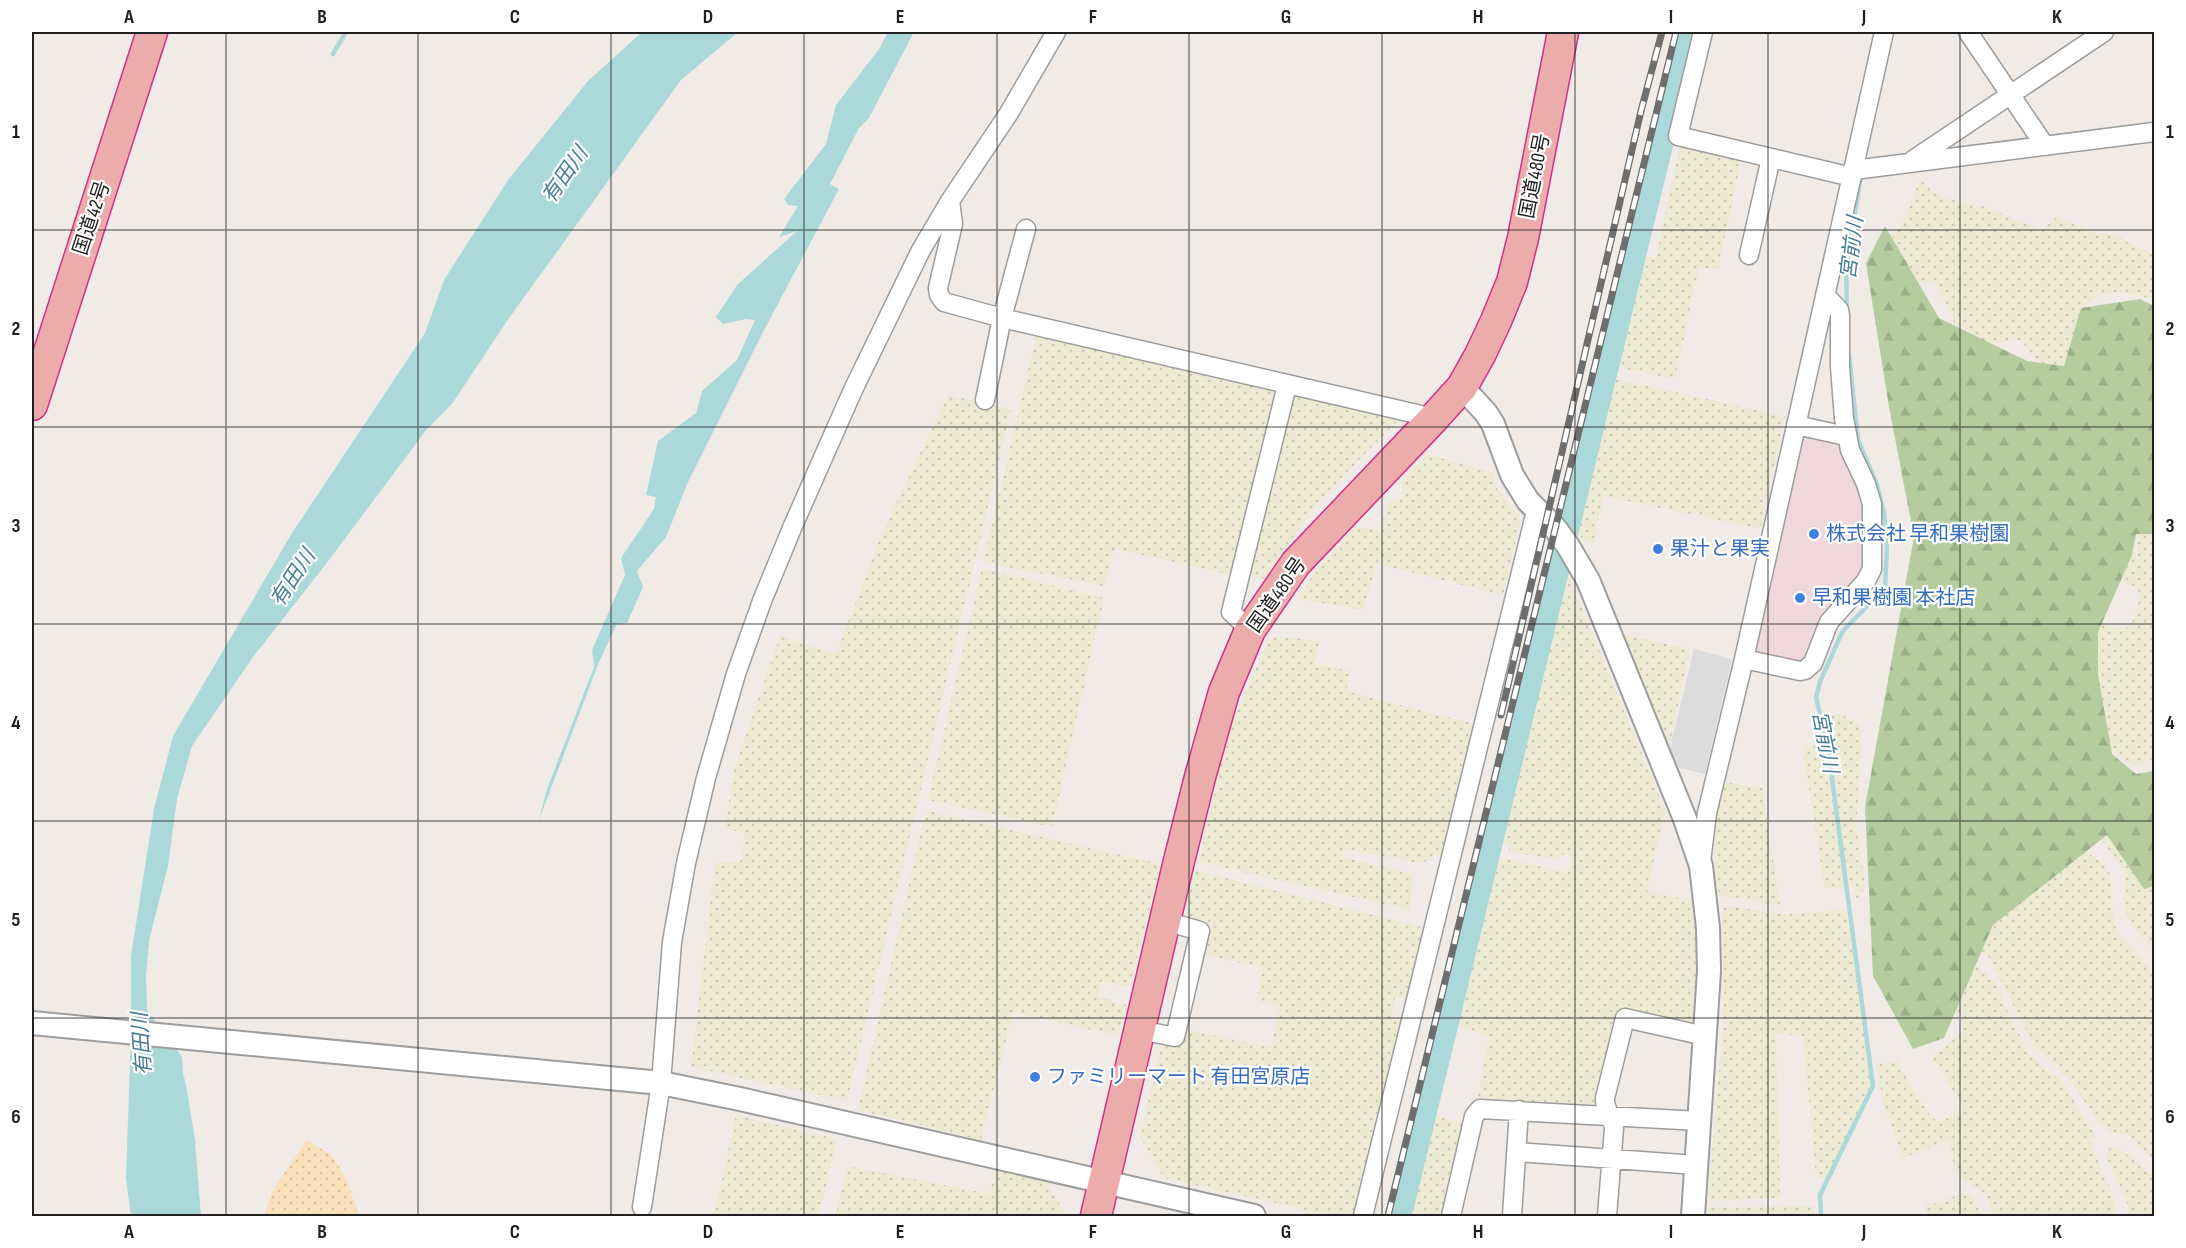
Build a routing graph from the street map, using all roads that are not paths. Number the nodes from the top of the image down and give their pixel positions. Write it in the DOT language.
graph roads {
  1 [pos="152,32"];
  2 [pos="1056,32"];
  3 [pos="1563,32"];
  4 [pos="1703,32"];
  5 [pos="1884,32"];
  6 [pos="1968,32"];
  7 [pos="2104,32"];
  8 [pos="2011,94"];
  9 [pos="2154,132"];
  10 [pos="2045,146"];
  11 [pos="1771,158"];
  12 [pos="1912,161"];
  13 [pos="1853,173"];
  14 [pos="950,201"];
  15 [pos="1026,230"];
  16 [pos="1749,255"];
  17 [pos="1825,295"];
  18 [pos="1002,318"];
  19 [pos="1287,385"];
  20 [pos="1462,387"];
  21 [pos="985,400"];
  22 [pos="32,405"];
  23 [pos="1434,418"];
  24 [pos="1796,425"];
  25 [pos="1846,436"];
  26 [pos="1536,511"];
  27 [pos="1250,630"];
  28 [pos="1744,659"];
  29 [pos="1701,866"];
  30 [pos="32,1023"];
  31 [pos="1705,1036"];
  32 [pos="661,1083"];
  33 [pos="1520,1110"];
  34 [pos="1610,1116"];
  35 [pos="1700,1121"];
  36 [pos="1517,1152"];
  37 [pos="1612,1159"];
  38 [pos="1696,1165"];
  39 [pos="1104,1183"];
  40 [pos="642,1207"];
  41 [pos="1095,1216"];
  42 [pos="1254,1216"];
  43 [pos="1363,1216"];
  44 [pos="1451,1216"];
  45 [pos="1512,1216"];
  46 [pos="1607,1216"];
  47 [pos="1693,1216"];
  1 -- 22 [label="highway, 国道42号"];
  2 -- 14 [label="street"];
  3 -- 20 [label="highway, 国道480号"];
  4 -- 11 [label="street"];
  5 -- 13 [label="street"];
  6 -- 8 [label="street"];
  7 -- 8 [label="street"];
  8 -- 10 [label="street"];
  8 -- 12 [label="street"];
  9 -- 10 [label="street"];
  10 -- 12 [label="street"];
  11 -- 13 [label="street"];
  11 -- 16 [label="street"];
  12 -- 13 [label="street"];
  13 -- 17 [label="street"];
  14 -- 18 [label="street"];
  14 -- 32 [label="street"];
  15 -- 18 [label="street"];
  17 -- 24 [label="street"];
  17 -- 25 [label="street"];
  18 -- 19 [label="street"];
  18 -- 21 [label="street"];
  19 -- 23 [label="street"];
  19 -- 27 [label="street"];
  20 -- 23 [label="highway, 国道480号"];
  20 -- 26 [label="street"];
  23 -- 27 [label="highway, 国道480号"];
  24 -- 25 [label="street"];
  24 -- 28 [label="street"];
  25 -- 28 [label="street"];
  26 -- 29 [label="street"];
  26 -- 43 [label="street"];
  27 -- 39 [label="highway, 国道480号"];
  28 -- 29 [label="street"];
  29 -- 31 [label="street"];
  30 -- 32 [label="street"];
  31 -- 34 [label="street"];
  31 -- 35 [label="street"];
  32 -- 39 [label="street"];
  32 -- 40 [label="street"];
  33 -- 34 [label="street"];
  33 -- 36 [label="street"];
  33 -- 44 [label="street"];
  34 -- 35 [label="street"];
  34 -- 37 [label="street"];
  35 -- 38 [label="street"];
  36 -- 37 [label="street"];
  36 -- 45 [label="street"];
  37 -- 38 [label="street"];
  37 -- 46 [label="street"];
  38 -- 47 [label="street"];
  39 -- 41 [label="highway, 国道480号"];
  39 -- 42 [label="street"];
}
